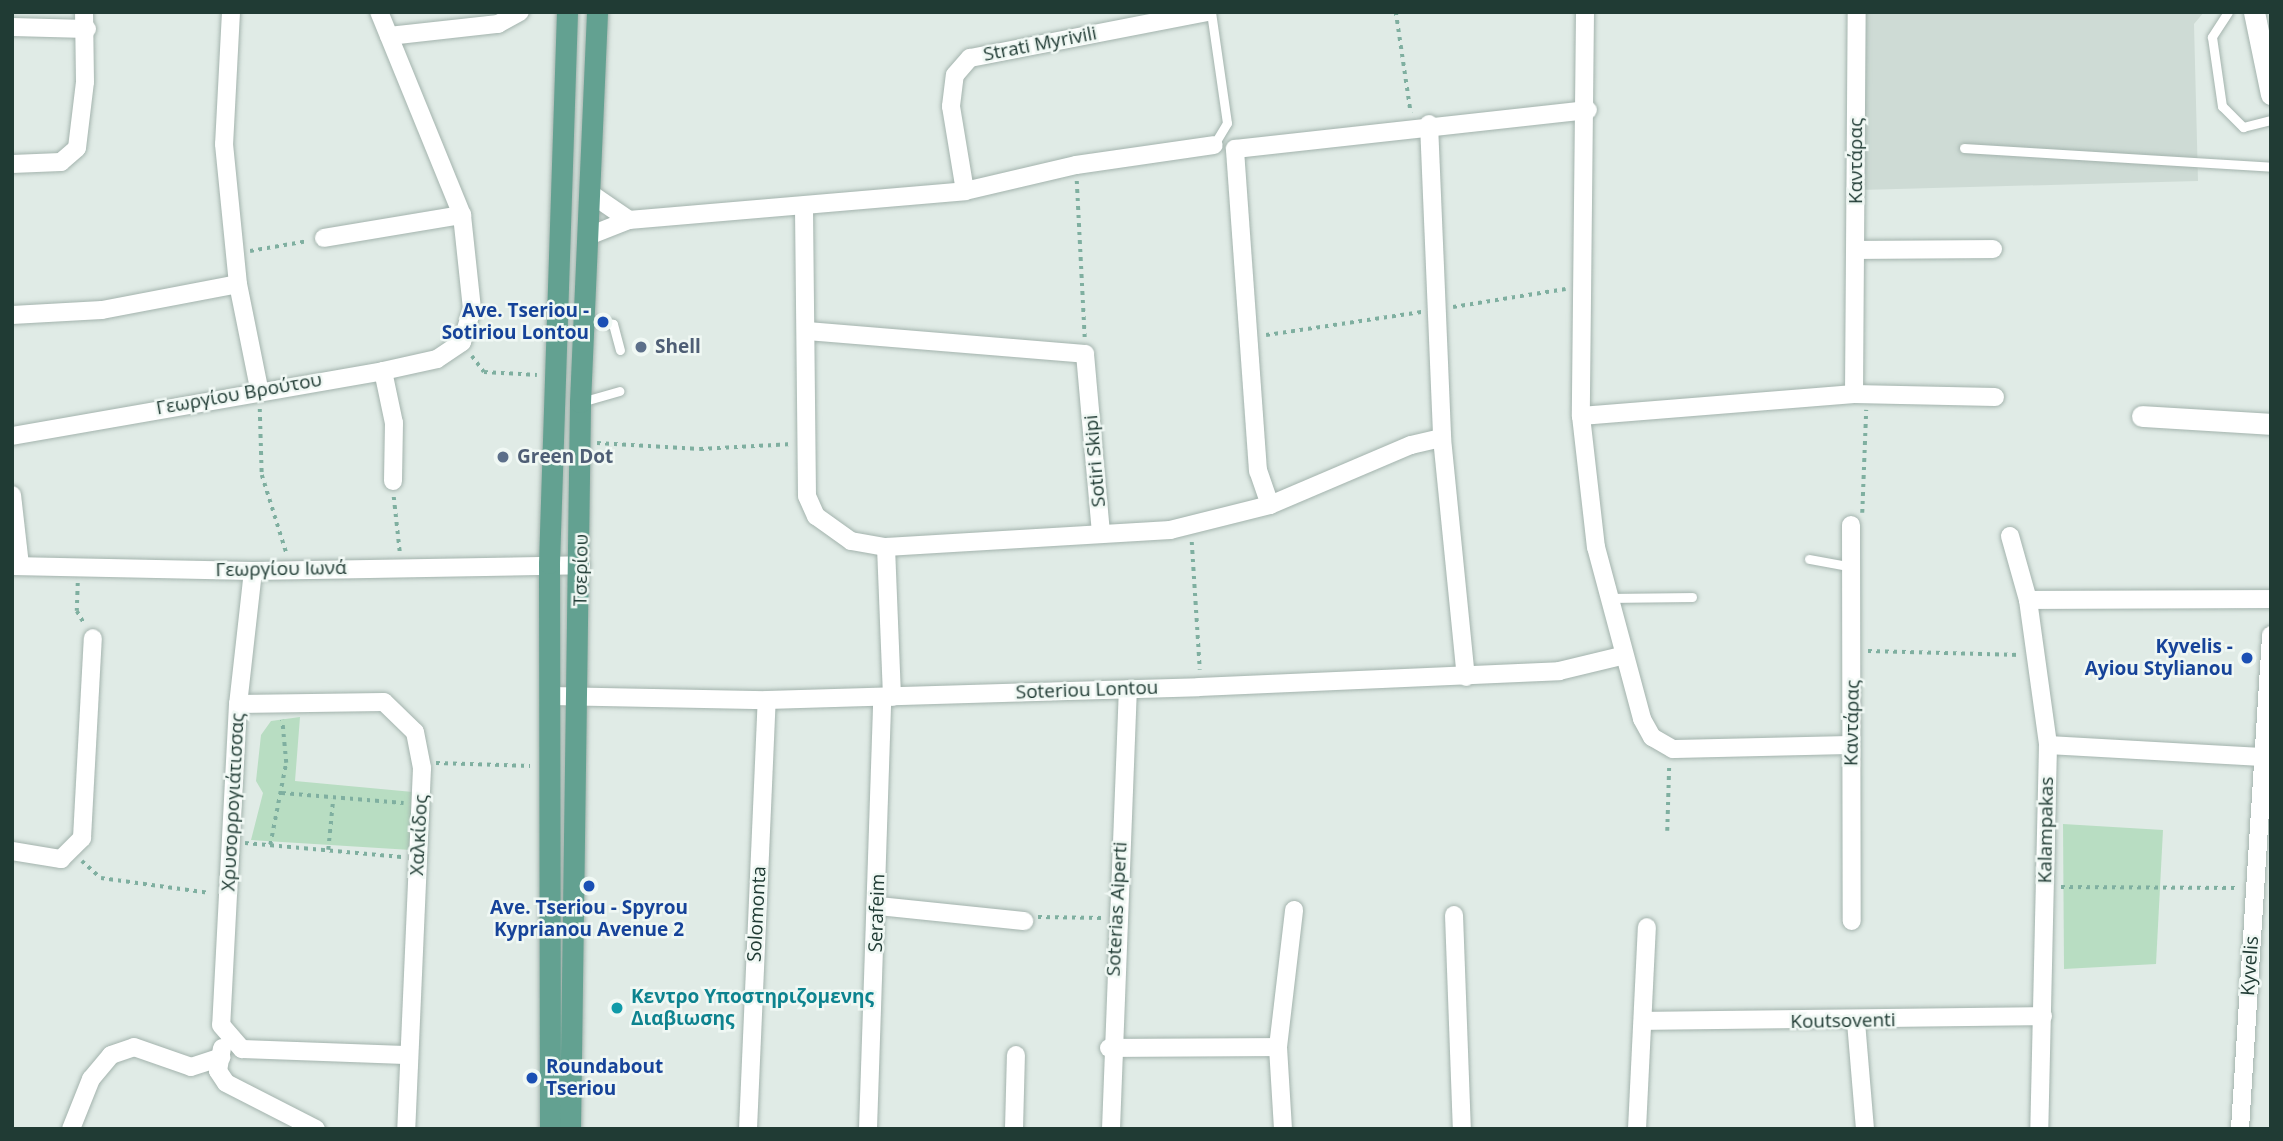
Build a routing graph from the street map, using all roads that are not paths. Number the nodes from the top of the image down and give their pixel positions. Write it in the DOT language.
graph roads {
  1 [pos="230,12"];
  2 [pos="379,12"];
  3 [pos="520,12"];
  4 [pos="567,12"];
  5 [pos="597,12"];
  6 [pos="1209,12"];
  7 [pos="1585,12"];
  8 [pos="1857,12"];
  9 [pos="2228,12"];
  10 [pos="2254,12"];
  11 [pos="85,20"];
  12 [pos="12,27"];
  13 [pos="389,36"];
  14 [pos="2271,94"];
  15 [pos="1588,110"];
  16 [pos="2271,120"];
  17 [pos="1421,125"];
  18 [pos="1214,145"];
  19 [pos="1964,148"];
  20 [pos="12,164"];
  21 [pos="2271,167"];
  22 [pos="965,191"];
  23 [pos="594,196"];
  24 [pos="804,209"];
  25 [pos="462,215"];
  26 [pos="629,220"];
  27 [pos="591,236"];
  28 [pos="324,238"];
  29 [pos="1993,249"];
  30 [pos="1856,250"];
  31 [pos="239,284"];
  32 [pos="12,315"];
  33 [pos="586,320"];
  34 [pos="807,331"];
  35 [pos="620,350"];
  36 [pos="383,371"];
  37 [pos="259,388"];
  38 [pos="619,391"];
  39 [pos="1854,394"];
  40 [pos="1996,397"];
  41 [pos="580,402"];
  42 [pos="1581,416"];
  43 [pos="2142,416"];
  44 [pos="2271,424"];
  45 [pos="12,436"];
  46 [pos="1442,439"];
  47 [pos="393,481"];
  48 [pos="12,495"];
  49 [pos="1270,505"];
  50 [pos="1851,525"];
  51 [pos="1101,533"];
  52 [pos="2010,536"];
  53 [pos="886,547"];
  54 [pos="1809,559"];
  55 [pos="549,563"];
  56 [pos="581,565"];
  57 [pos="16,566"];
  58 [pos="1853,567"];
  59 [pos="253,571"];
  60 [pos="1692,597"];
  61 [pos="1608,598"];
  62 [pos="2271,599"];
  63 [pos="2028,600"];
  64 [pos="2271,635"];
  65 [pos="93,638"];
  66 [pos="1621,656"];
  67 [pos="1466,677"];
  68 [pos="1128,689"];
  69 [pos="579,695"];
  70 [pos="551,696"];
  71 [pos="887,697"];
  72 [pos="767,700"];
  73 [pos="238,704"];
  74 [pos="1851,745"];
  75 [pos="2048,745"];
  76 [pos="2262,757"];
  77 [pos="2265,795"];
  78 [pos="12,851"];
  79 [pos="2260,893"];
  80 [pos="878,906"];
  81 [pos="1294,910"];
  82 [pos="1454,915"];
  83 [pos="1024,921"];
  84 [pos="1852,921"];
  85 [pos="1647,927"];
  86 [pos="2043,1016"];
  87 [pos="1644,1021"];
  88 [pos="1856,1022"];
  89 [pos="224,1034"];
  90 [pos="1278,1047"];
  91 [pos="1109,1048"];
  92 [pos="405,1055"];
  93 [pos="1016,1055"];
  94 [pos="220,1057"];
  95 [pos="71,1129"];
  96 [pos="316,1129"];
  97 [pos="406,1129"];
  98 [pos="550,1129"];
  99 [pos="570,1129"];
  100 [pos="748,1129"];
  101 [pos="868,1129"];
  102 [pos="1014,1129"];
  103 [pos="1111,1129"];
  104 [pos="1283,1129"];
  105 [pos="1462,1129"];
  106 [pos="1637,1129"];
  107 [pos="1865,1129"];
  108 [pos="2039,1129"];
  109 [pos="2240,1129"];
  1 -- 31 [label="street"];
  2 -- 13 [label="street"];
  3 -- 13 [label="street"];
  4 -- 55 [label="main road, Τσερίου"];
  5 -- 23 [label="main road, Τσερίου"];
  6 -- 18 [label="lane"];
  6 -- 22 [label="street, Strati Myrivili"];
  7 -- 15 [label="street"];
  8 -- 30 [label="street, Καντάρας"];
  9 -- 16 [label="lane"];
  10 -- 14 [label="street"];
  11 -- 12 [label="street"];
  11 -- 20 [label="street"];
  13 -- 25 [label="street"];
  15 -- 17 [label="street"];
  15 -- 42 [label="street"];
  17 -- 46 [label="street"];
  17 -- 49 [label="street"];
  18 -- 22 [label="street"];
  19 -- 21 [label="lane"];
  22 -- 24 [label="street"];
  23 -- 26 [label="street"];
  23 -- 27 [label="main road, Τσερίου"];
  24 -- 26 [label="street"];
  24 -- 34 [label="street"];
  25 -- 28 [label="street"];
  25 -- 36 [label="street, Γεωργίου Βρούτου"];
  26 -- 27 [label="street"];
  27 -- 33 [label="main road, Τσερίου"];
  29 -- 30 [label="street"];
  30 -- 39 [label="street, Καντάρας"];
  31 -- 32 [label="street"];
  31 -- 37 [label="street"];
  33 -- 35 [label="lane"];
  33 -- 41 [label="main road, Τσερίου"];
  34 -- 51 [label="street, Sotiri Skipi"];
  34 -- 53 [label="street"];
  36 -- 37 [label="street, Γεωργίου Βρούτου"];
  36 -- 47 [label="street"];
  37 -- 45 [label="street, Γεωργίου Βρούτου"];
  38 -- 41 [label="lane"];
  39 -- 40 [label="street"];
  39 -- 42 [label="street"];
  41 -- 56 [label="main road, Τσερίου"];
  42 -- 61 [label="street"];
  43 -- 44 [label="street"];
  46 -- 49 [label="street, Sotiri Skipi"];
  46 -- 67 [label="street"];
  48 -- 57 [label="street"];
  49 -- 51 [label="street, Sotiri Skipi"];
  50 -- 58 [label="street, Καντάρας"];
  51 -- 53 [label="street"];
  52 -- 63 [label="street, Kalampakas"];
  53 -- 71 [label="street, Serafeim"];
  54 -- 58 [label="lane"];
  55 -- 56 [label="street, Γεωργίου Ιωνά"];
  55 -- 59 [label="street, Γεωργίου Ιωνά"];
  55 -- 70 [label="main road, Τσερίου"];
  56 -- 69 [label="main road, Τσερίου"];
  57 -- 59 [label="street, Γεωργίου Ιωνά"];
  58 -- 74 [label="street, Καντάρας"];
  59 -- 73 [label="street, Χρυσορρογιάτισσας"];
  60 -- 61 [label="lane"];
  61 -- 66 [label="street"];
  62 -- 63 [label="street"];
  63 -- 75 [label="street, Kalampakas"];
  64 -- 76 [label="street, Kyvelis"];
  65 -- 78 [label="street"];
  66 -- 67 [label="street, Soteriou Lontou"];
  66 -- 74 [label="street"];
  67 -- 68 [label="street, Soteriou Lontou"];
  68 -- 71 [label="street, Soteriou Lontou"];
  68 -- 91 [label="street, Soterias Aiperti"];
  69 -- 70 [label="street, Soteriou Lontou"];
  69 -- 72 [label="street, Soteriou Lontou"];
  69 -- 99 [label="main road, Τσερίου"];
  70 -- 98 [label="main road, Τσερίου"];
  71 -- 72 [label="street, Soteriou Lontou"];
  71 -- 80 [label="street, Serafeim"];
  72 -- 100 [label="street, Solomonta"];
  73 -- 89 [label="street, Χρυσορρογιάτισσας"];
  73 -- 92 [label="street, Χαλκίδος"];
  74 -- 84 [label="street, Καντάρας"];
  75 -- 76 [label="street"];
  75 -- 86 [label="street, Kalampakas"];
  76 -- 77 [label="street, Kyvelis"];
  77 -- 79 [label="street, Kyvelis"];
  79 -- 109 [label="street, Kyvelis"];
  80 -- 83 [label="street"];
  80 -- 101 [label="street, Serafeim"];
  81 -- 90 [label="street"];
  82 -- 105 [label="street"];
  85 -- 87 [label="street"];
  86 -- 88 [label="street, Koutsoventi"];
  86 -- 108 [label="street, Kalampakas"];
  87 -- 88 [label="street, Koutsoventi"];
  87 -- 106 [label="street"];
  88 -- 107 [label="street"];
  89 -- 92 [label="street"];
  89 -- 94 [label="street, Χρυσορρογιάτισσας"];
  90 -- 91 [label="street"];
  90 -- 104 [label="street"];
  91 -- 103 [label="street, Soterias Aiperti"];
  92 -- 97 [label="street, Χαλκίδος"];
  93 -- 102 [label="street"];
  94 -- 95 [label="street"];
  94 -- 96 [label="street"];
}
